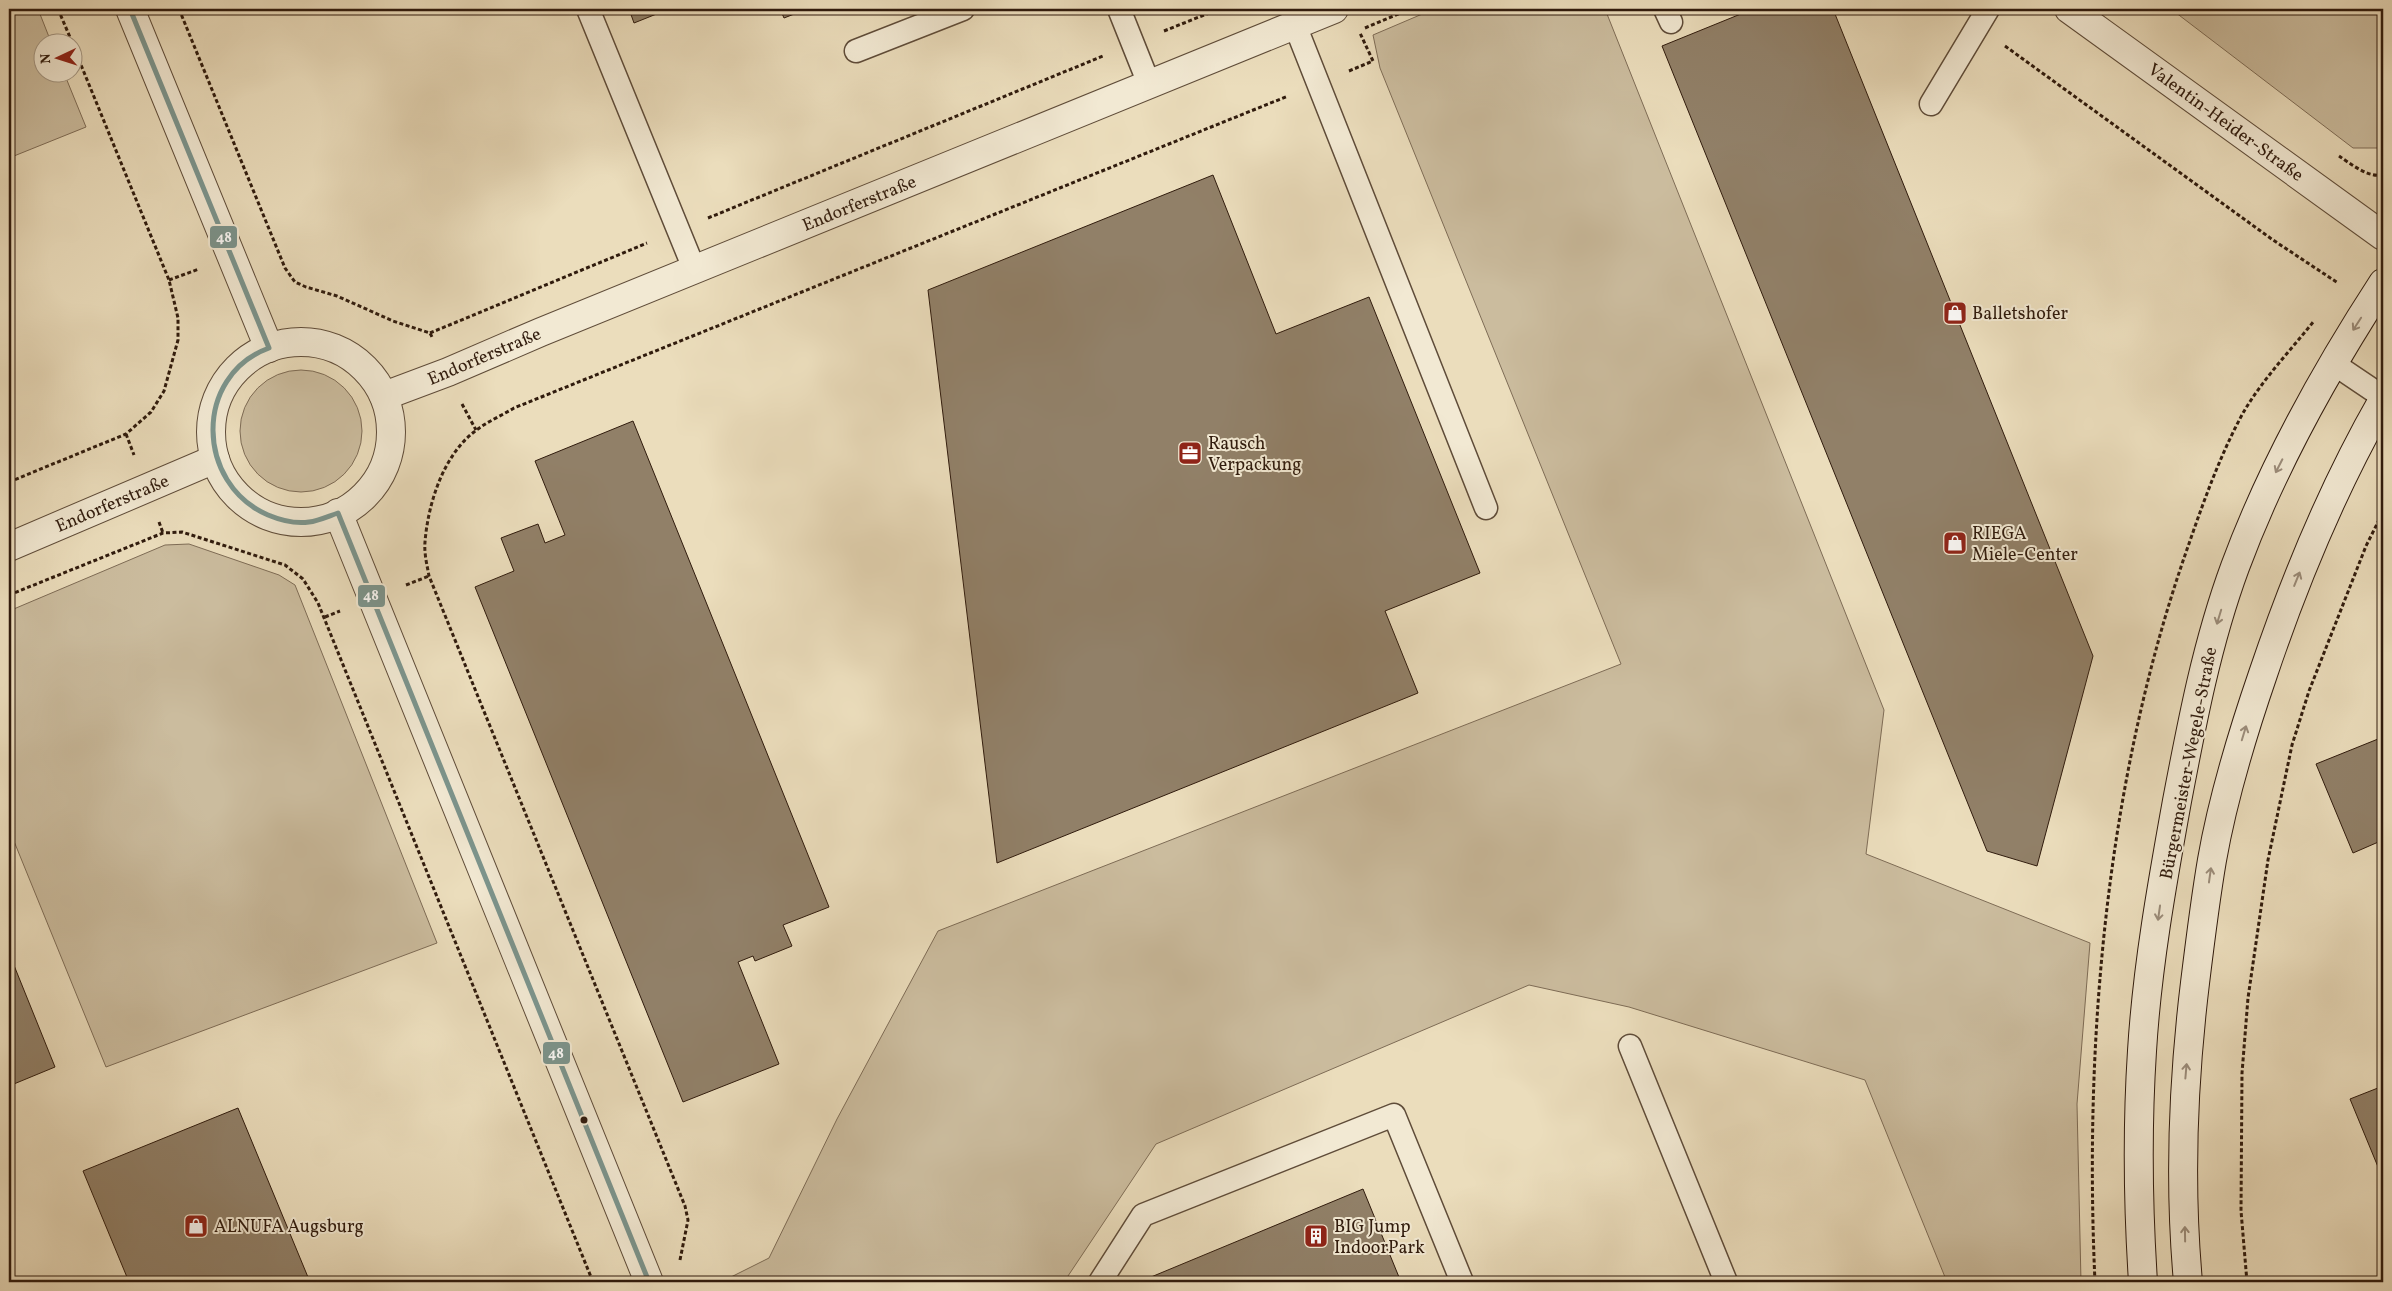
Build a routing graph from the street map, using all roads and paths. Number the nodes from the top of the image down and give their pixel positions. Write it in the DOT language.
graph roads {
  1 [pos="58,9"];
  2 [pos="130,9"];
  3 [pos="179,9"];
  4 [pos="588,9"];
  5 [pos="963,9"];
  6 [pos="1119,9"];
  7 [pos="1219,9"];
  8 [pos="1334,9"];
  9 [pos="1410,9"];
  10 [pos="2069,9"];
  11 [pos="1983,17"];
  12 [pos="1295,25"];
  13 [pos="67,32"];
  14 [pos="1133,44"];
  15 [pos="856,51"];
  16 [pos="82,67"];
  17 [pos="1150,84"];
  18 [pos="1318,84"];
  19 [pos="1932,104"];
  20 [pos="678,230"];
  21 [pos="2383,236"];
  22 [pos="695,271"];
  23 [pos="2338,283"];
  24 [pos="2383,283"];
  25 [pos="430,333"];
  26 [pos="269,348"];
  27 [pos="2334,364"];
  28 [pos="448,372"];
  29 [pos="384,396"];
  30 [pos="2383,399"];
  31 [pos="476,430"];
  32 [pos="215,458"];
  33 [pos="9,482"];
  34 [pos="1486,508"];
  35 [pos="2383,512"];
  36 [pos="338,513"];
  37 [pos="9,546"];
  38 [pos="9,595"];
  39 [pos="1630,1046"];
  40 [pos="2092,1219"];
  41 [pos="680,1268"];
  42 [pos="594,1282"];
  43 [pos="649,1282"];
  44 [pos="1100,1282"];
  45 [pos="1462,1282"];
  46 [pos="1726,1282"];
  47 [pos="2096,1282"];
  48 [pos="2144,1282"];
  49 [pos="2188,1282"];
  50 [pos="2247,1282"];
  1 -- 13 [label="path"];
  2 -- 26 [label="street"];
  3 -- 25 [label="path"];
  4 -- 20 [label="lane"];
  5 -- 15 [label="lane"];
  6 -- 14 [label="lane"];
  7 -- 14 [label="path"];
  8 -- 12 [label="street, Endorferstraße"];
  9 -- 18 [label="path"];
  10 -- 21 [label="street, Valentin-Heider-Straße"];
  11 -- 19 [label="lane"];
  11 -- 23 [label="path"];
  12 -- 17 [label="street, Endorferstraße"];
  12 -- 18 [label="lane"];
  14 -- 17 [label="lane"];
  14 -- 20 [label="path"];
  16 -- 33 [label="path"];
  17 -- 22 [label="street, Endorferstraße"];
  18 -- 31 [label="path"];
  18 -- 34 [label="lane"];
  20 -- 22 [label="lane"];
  20 -- 25 [label="path"];
  22 -- 28 [label="street, Endorferstraße"];
  24 -- 27 [label="street, Bürgermeister-Wegele-Straße, one-way"];
  25 -- 28 [label="path"];
  26 -- 29 [label="street"];
  26 -- 32 [label="street"];
  27 -- 30 [label="lane"];
  27 -- 48 [label="street, Bürgermeister-Wegele-Straße, one-way"];
  28 -- 29 [label="street, Endorferstraße"];
  28 -- 31 [label="path"];
  29 -- 36 [label="street"];
  49 -- 30 [label="street, one-way"];
  31 -- 41 [label="path"];
  32 -- 36 [label="street"];
  32 -- 37 [label="street, Endorferstraße"];
  35 -- 50 [label="path"];
  36 -- 43 [label="street"];
  38 -- 42 [label="path"];
  39 -- 46 [label="lane"];
  40 -- 47 [label="path"];
  44 -- 45 [label="lane"];
}
